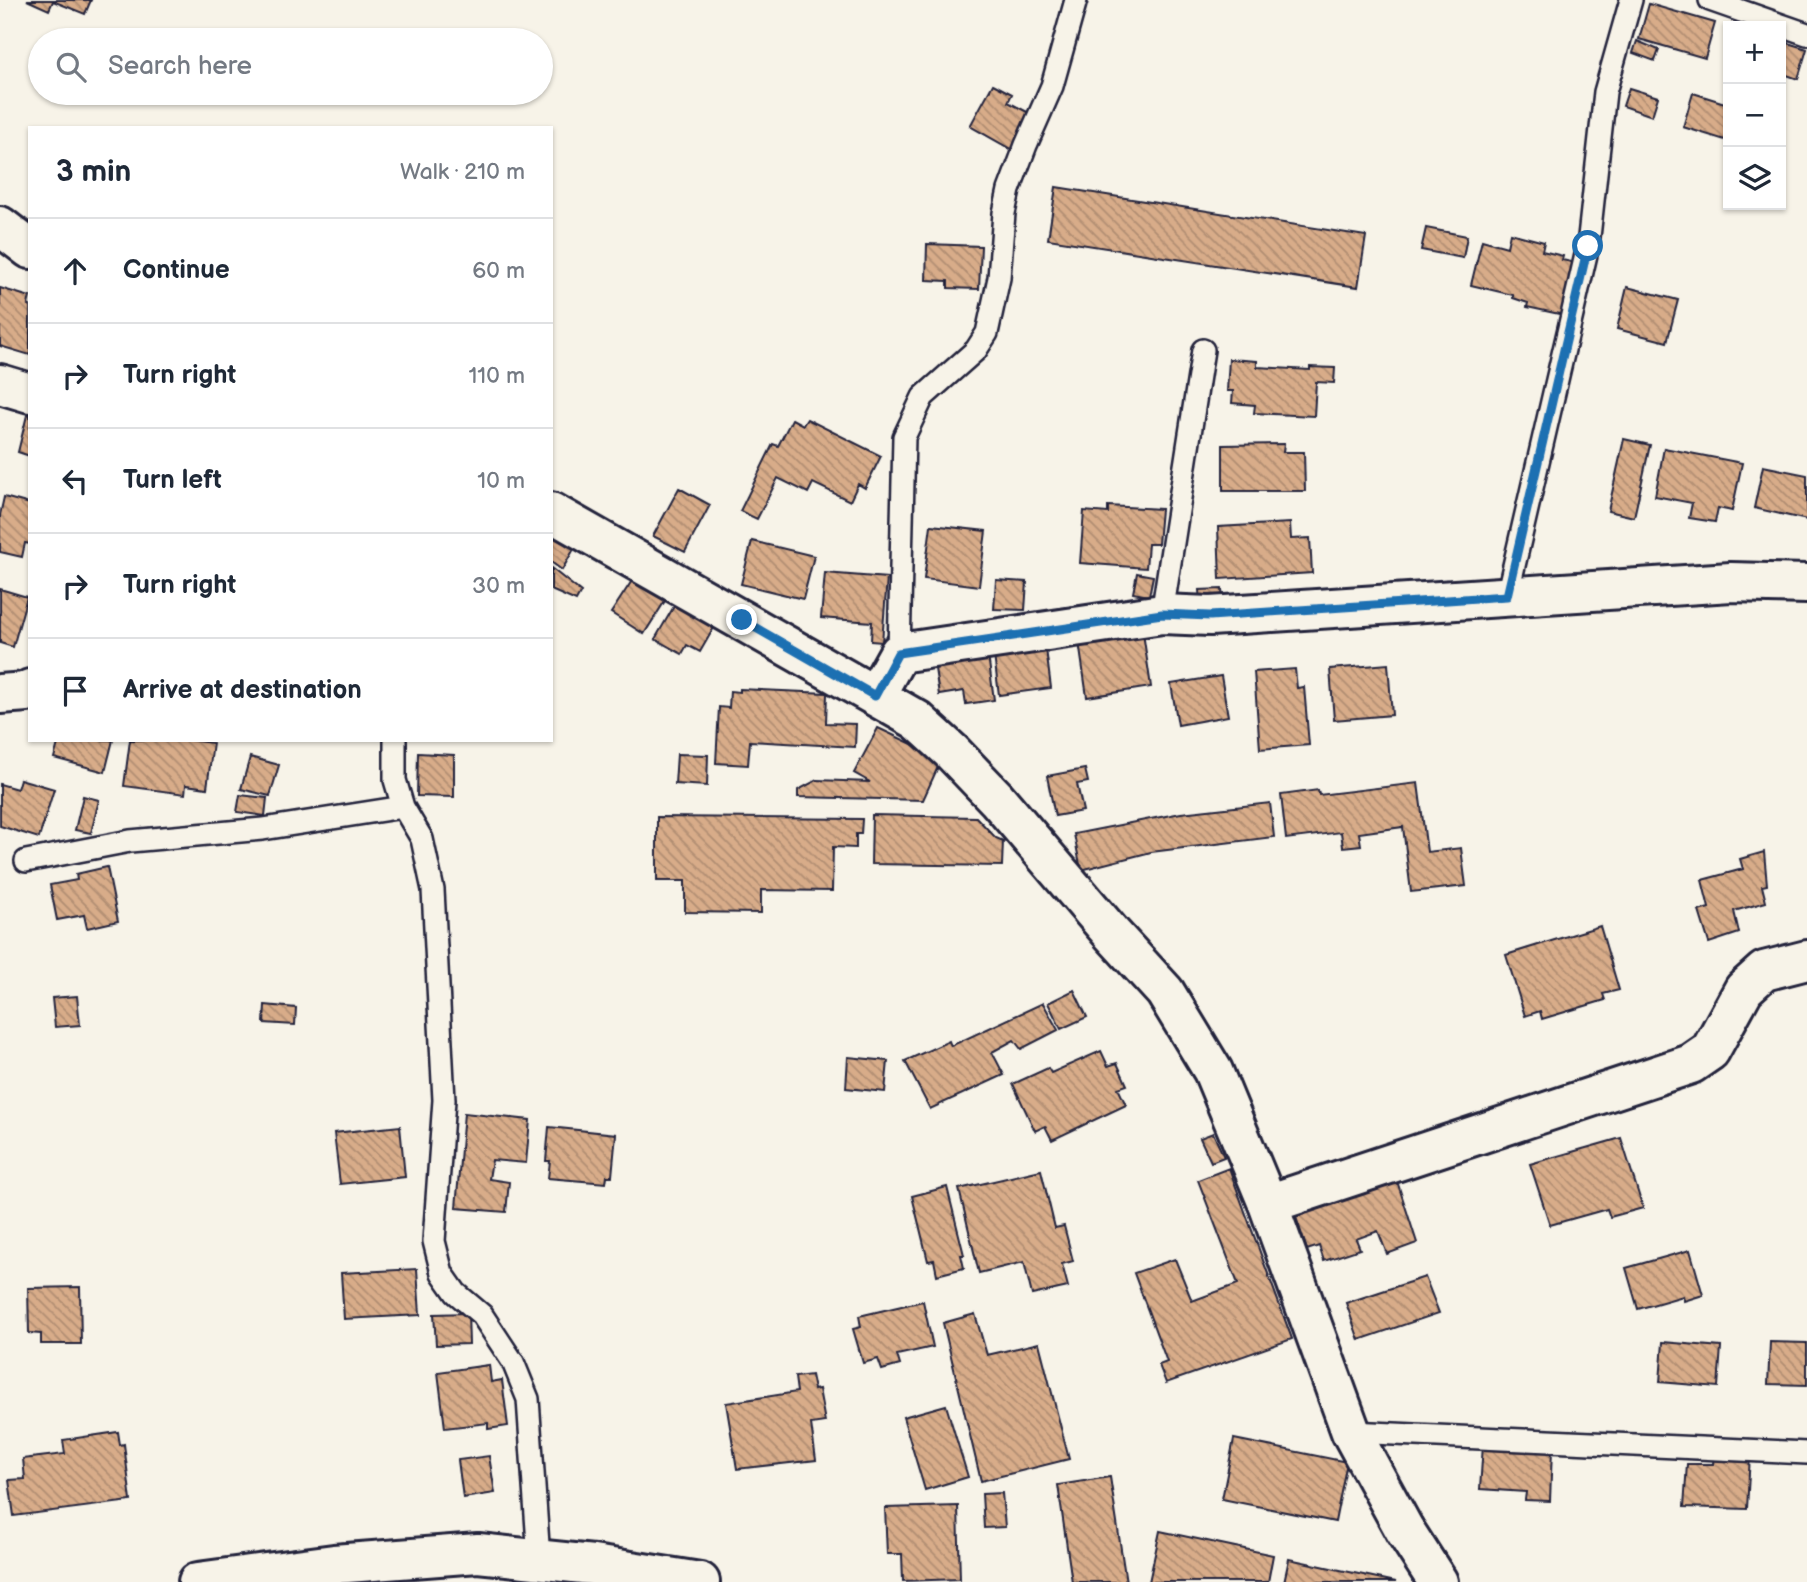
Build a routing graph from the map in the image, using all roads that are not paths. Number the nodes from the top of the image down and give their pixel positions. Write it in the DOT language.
graph roads {
  1 [pos="1076,0"];
  2 [pos="1631,0"];
  3 [pos="1710,0"];
  4 [pos="1807,33"];
  5 [pos="0,226"];
  6 [pos="28,247"];
  7 [pos="1203,350"];
  8 [pos="0,384"];
  9 [pos="28,392"];
  10 [pos="553,513"];
  11 [pos="1807,584"];
  12 [pos="1507,596"];
  13 [pos="1162,614"];
  14 [pos="898,653"];
  15 [pos="28,691"];
  16 [pos="0,694"];
  17 [pos="875,696"];
  18 [pos="395,742"];
  19 [pos="403,807"];
  20 [pos="26,861"];
  21 [pos="1807,960"];
  22 [pos="1268,1204"];
  23 [pos="1351,1432"];
  24 [pos="1807,1453"];
  25 [pos="539,1559"];
  26 [pos="198,1582"];
  27 [pos="700,1582"];
  28 [pos="1438,1582"];
  1 -- 14 [label="lane"];
  2 -- 12 [label="lane"];
  3 -- 4 [label="lane"];
  5 -- 6 [label="street"];
  7 -- 13 [label="lane"];
  8 -- 9 [label="street"];
  10 -- 17 [label="street"];
  11 -- 12 [label="street"];
  12 -- 13 [label="street"];
  13 -- 14 [label="street"];
  14 -- 17 [label="street"];
  15 -- 16 [label="street"];
  17 -- 22 [label="street"];
  18 -- 19 [label="lane"];
  19 -- 20 [label="lane"];
  19 -- 25 [label="lane"];
  21 -- 22 [label="street"];
  22 -- 23 [label="street"];
  23 -- 24 [label="lane"];
  23 -- 28 [label="street"];
  25 -- 26 [label="street"];
  25 -- 27 [label="street"];
}
